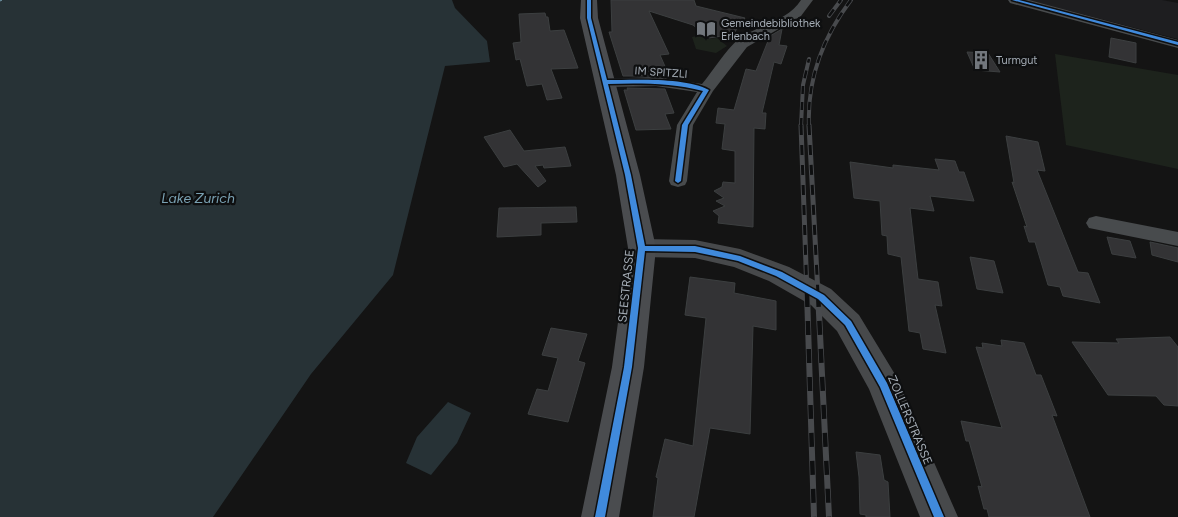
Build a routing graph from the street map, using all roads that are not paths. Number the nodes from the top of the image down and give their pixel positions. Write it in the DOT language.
graph roads {
  1 [pos="589,0"];
  2 [pos="807,0"];
  3 [pos="1014,0"];
  4 [pos="1178,44"];
  5 [pos="606,82"];
  6 [pos="706,90"];
  7 [pos="678,182"];
  8 [pos="1096,223"];
  9 [pos="1178,239"];
  10 [pos="642,248"];
  11 [pos="600,517"];
  12 [pos="939,517"];
  1 -- 5 [label="main road, SEESTRASSE"];
  2 -- 6 [label="street"];
  3 -- 4 [label="street"];
  5 -- 6 [label="street, IM SPITZLI"];
  5 -- 10 [label="main road, SEESTRASSE"];
  6 -- 7 [label="street"];
  8 -- 9 [label="street"];
  10 -- 11 [label="main road, SEESTRASSE"];
  10 -- 12 [label="street, ZOLLERSTRASSE"];
}
